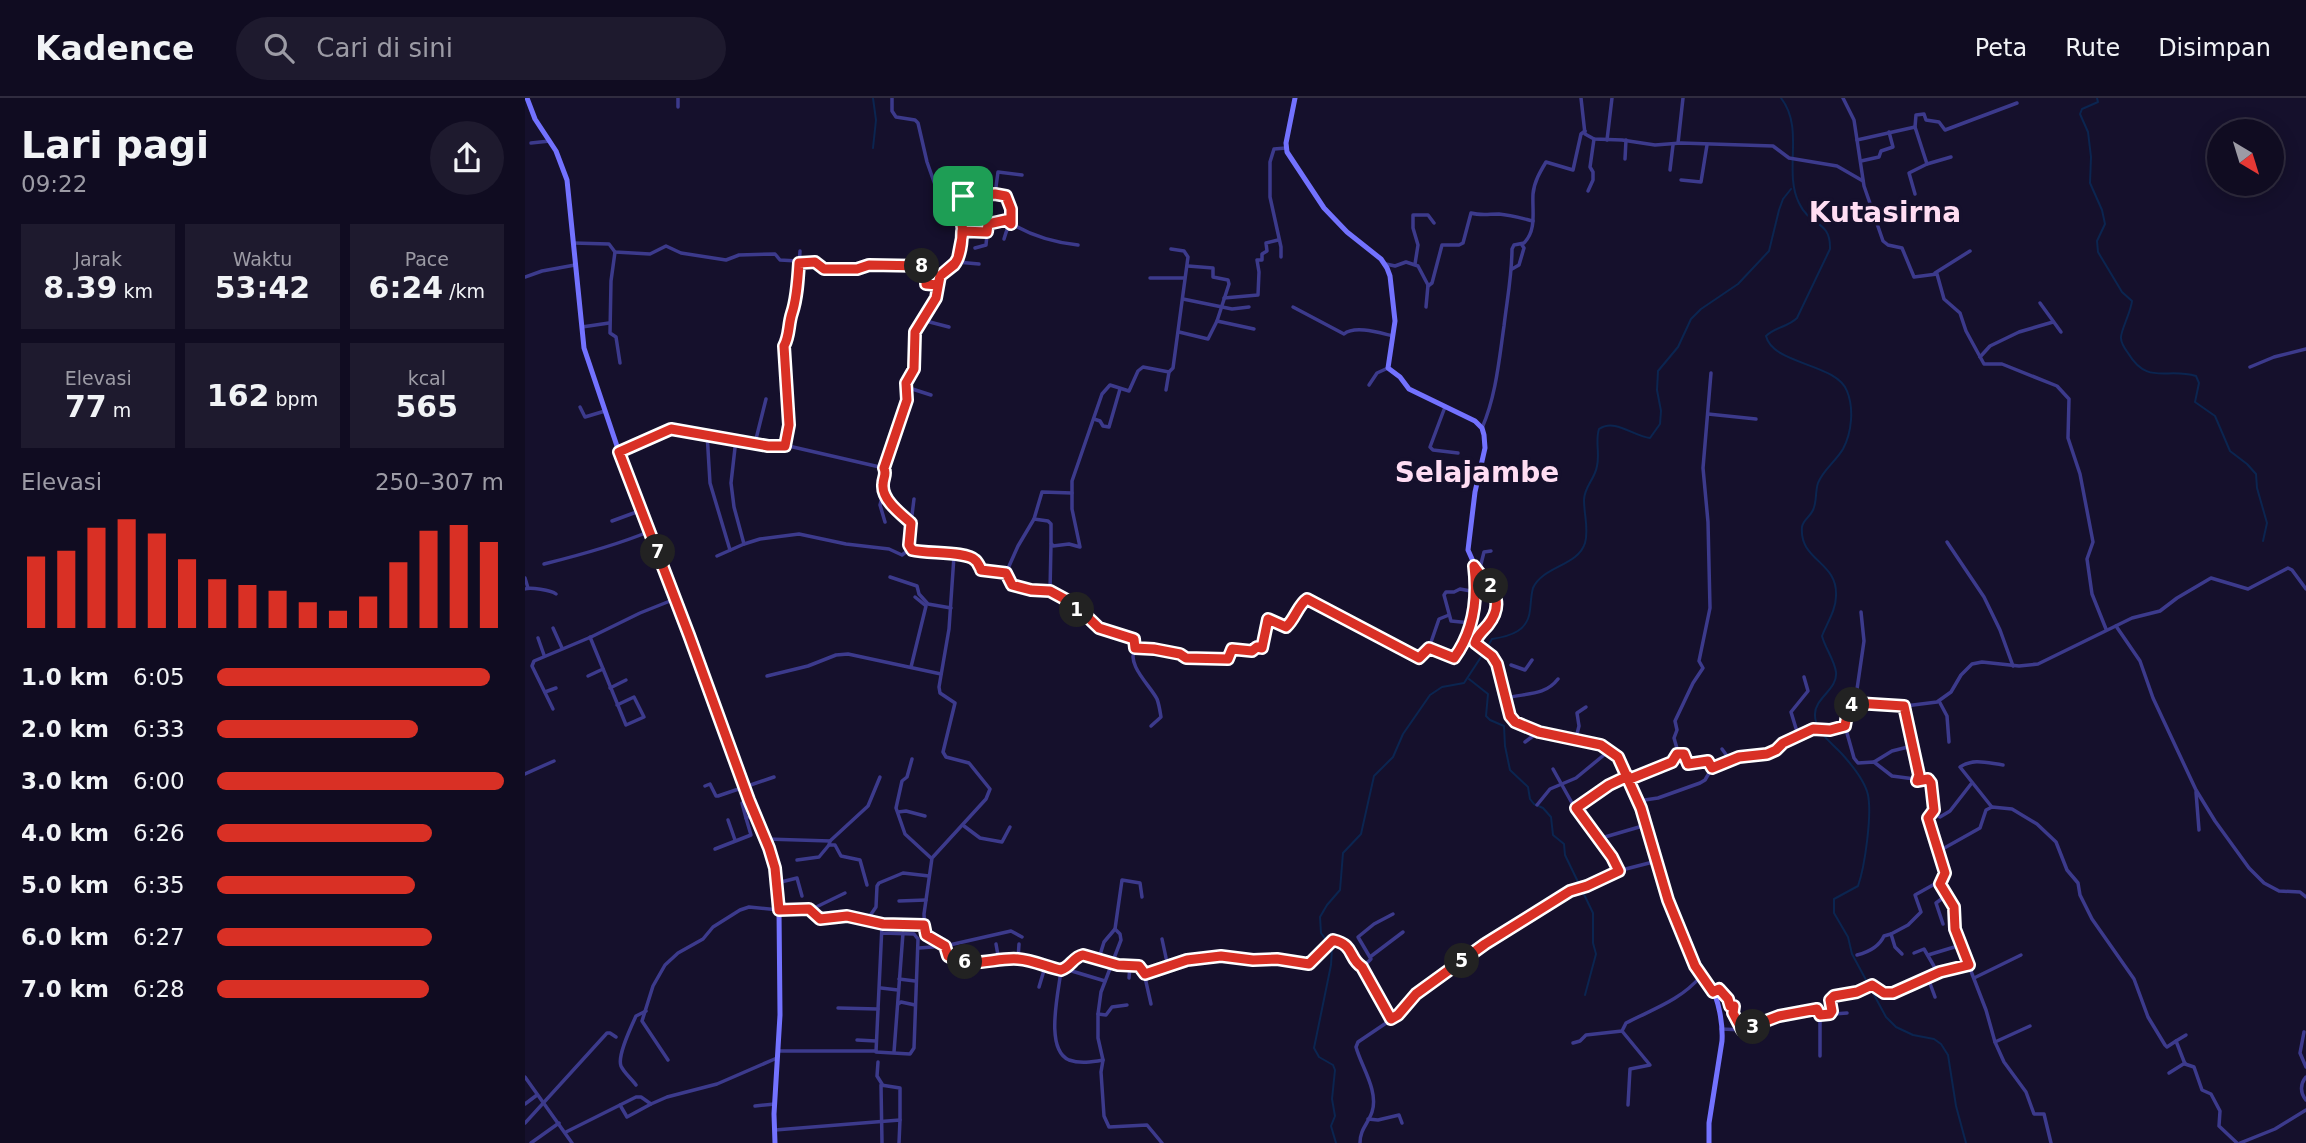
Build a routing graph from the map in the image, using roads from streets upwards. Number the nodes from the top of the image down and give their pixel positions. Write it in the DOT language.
graph roads {
  1 [pos="678,98"];
  2 [pos="892,98"];
  3 [pos="1295,98"];
  4 [pos="1581,98"];
  5 [pos="1612,98"];
  6 [pos="1683,98"];
  7 [pos="1843,98"];
  8 [pos="527,99"];
  9 [pos="2017,103"];
  10 [pos="678,107"];
  11 [pos="1915,127"];
  12 [pos="1585,131"];
  13 [pos="1889,132"];
  14 [pos="1594,139"];
  15 [pos="1607,140"];
  16 [pos="1626,140"];
  17 [pos="1857,140"];
  18 [pos="549,141"];
  19 [pos="531,144"];
  20 [pos="1676,144"];
  21 [pos="1707,145"];
  22 [pos="1286,148"];
  23 [pos="1951,157"];
  24 [pos="1625,159"];
  25 [pos="1861,161"];
  26 [pos="1927,164"];
  27 [pos="1670,170"];
  28 [pos="1022,175"];
  29 [pos="1681,180"];
  30 [pos="1863,180"];
  31 [pos="1588,191"];
  32 [pos="995,194"];
  33 [pos="1915,194"];
  34 [pos="952,199"];
  35 [pos="982,215"];
  36 [pos="1533,221"];
  37 [pos="961,222"];
  38 [pos="1434,223"];
  39 [pos="1011,224"];
  40 [pos="962,231"];
  41 [pos="987,232"];
  42 [pos="1004,239"];
  43 [pos="1279,239"];
  44 [pos="573,243"];
  45 [pos="1078,245"];
  46 [pos="1522,245"];
  47 [pos="975,248"];
  48 [pos="1171,249"];
  49 [pos="800,251"];
  50 [pos="1970,251"];
  51 [pos="615,252"];
  52 [pos="1281,257"];
  53 [pos="957,262"];
  54 [pos="799,263"];
  55 [pos="1384,263"];
  56 [pos="979,264"];
  57 [pos="1415,264"];
  58 [pos="575,265"];
  59 [pos="1188,265"];
  60 [pos="926,266"];
  61 [pos="936,266"];
  62 [pos="1511,269"];
  63 [pos="1935,273"];
  64 [pos="525,277"];
  65 [pos="1150,278"];
  66 [pos="1184,278"];
  67 [pos="938,285"];
  68 [pos="1428,286"];
  69 [pos="1224,298"];
  70 [pos="1184,299"];
  71 [pos="2040,303"];
  72 [pos="1221,306"];
  73 [pos="1249,307"];
  74 [pos="1293,307"];
  75 [pos="1426,307"];
  76 [pos="922,320"];
  77 [pos="1217,321"];
  78 [pos="2053,321"];
  79 [pos="610,323"];
  80 [pos="580,327"];
  81 [pos="949,327"];
  82 [pos="1254,329"];
  83 [pos="1179,332"];
  84 [pos="2061,332"];
  85 [pos="1393,336"];
  86 [pos="2306,349"];
  87 [pos="1980,357"];
  88 [pos="620,363"];
  89 [pos="2250,367"];
  90 [pos="1388,368"];
  91 [pos="1169,372"];
  92 [pos="1711,373"];
  93 [pos="1369,385"];
  94 [pos="906,387"];
  95 [pos="1120,389"];
  96 [pos="1167,390"];
  97 [pos="931,395"];
  98 [pos="765,399"];
  99 [pos="580,407"];
  100 [pos="1445,407"];
  101 [pos="605,411"];
  102 [pos="1708,414"];
  103 [pos="1094,419"];
  104 [pos="1756,419"];
  105 [pos="1482,428"];
  106 [pos="707,433"];
  107 [pos="736,439"];
  108 [pos="755,443"];
  109 [pos="785,446"];
  110 [pos="619,452"];
  111 [pos="1458,453"];
  112 [pos="884,468"];
  113 [pos="884,490"];
  114 [pos="1072,493"];
  115 [pos="914,499"];
  116 [pos="642,510"];
  117 [pos="1034,519"];
  118 [pos="612,521"];
  119 [pos="885,522"];
  120 [pos="911,523"];
  121 [pos="650,531"];
  122 [pos="1947,542"];
  123 [pos="1051,543"];
  124 [pos="744,544"];
  125 [pos="910,548"];
  126 [pos="730,550"];
  127 [pos="1491,551"];
  128 [pos="717,556"];
  129 [pos="954,556"];
  130 [pos="544,564"];
  131 [pos="1476,569"];
  132 [pos="1006,573"];
  133 [pos="890,577"];
  134 [pos="525,578"];
  135 [pos="526,588"];
  136 [pos="2306,589"];
  137 [pos="1050,591"];
  138 [pos="1477,592"];
  139 [pos="556,594"];
  140 [pos="915,597"];
  141 [pos="675,600"];
  142 [pos="951,608"];
  143 [pos="1861,612"];
  144 [pos="1449,615"];
  145 [pos="1471,623"];
  146 [pos="2116,626"];
  147 [pos="553,628"];
  148 [pos="2106,629"];
  149 [pos="590,637"];
  150 [pos="538,638"];
  151 [pos="562,648"];
  152 [pos="1135,648"];
  153 [pos="1429,648"];
  154 [pos="544,655"];
  155 [pos="1532,660"];
  156 [pos="1511,665"];
  157 [pos="2013,666"];
  158 [pos="911,667"];
  159 [pos="603,669"];
  160 [pos="941,674"];
  161 [pos="588,676"];
  162 [pos="767,676"];
  163 [pos="1804,677"];
  164 [pos="1559,679"];
  165 [pos="626,680"];
  166 [pos="556,688"];
  167 [pos="610,688"];
  168 [pos="545,692"];
  169 [pos="1506,698"];
  170 [pos="1939,701"];
  171 [pos="1856,703"];
  172 [pos="617,705"];
  173 [pos="1904,706"];
  174 [pos="1586,707"];
  175 [pos="553,709"];
  176 [pos="1151,726"];
  177 [pos="1845,726"];
  178 [pos="1539,732"];
  179 [pos="1798,735"];
  180 [pos="1576,738"];
  181 [pos="1525,742"];
  182 [pos="1949,742"];
  183 [pos="1912,746"];
  184 [pos="1610,750"];
  185 [pos="1722,750"];
  186 [pos="1677,754"];
  187 [pos="912,759"];
  188 [pos="1730,760"];
  189 [pos="554,761"];
  190 [pos="1874,762"];
  191 [pos="2003,765"];
  192 [pos="1712,768"];
  193 [pos="1553,769"];
  194 [pos="525,774"];
  195 [pos="774,777"];
  196 [pos="880,777"];
  197 [pos="1629,777"];
  198 [pos="1917,781"];
  199 [pos="1561,783"];
  200 [pos="1972,784"];
  201 [pos="705,786"];
  202 [pos="744,787"];
  203 [pos="2196,790"];
  204 [pos="749,800"];
  205 [pos="1639,801"];
  206 [pos="1537,805"];
  207 [pos="1992,807"];
  208 [pos="1576,808"];
  209 [pos="898,812"];
  210 [pos="1932,813"];
  211 [pos="756,814"];
  212 [pos="925,816"];
  213 [pos="746,818"];
  214 [pos="728,820"];
  215 [pos="1646,825"];
  216 [pos="964,826"];
  217 [pos="1010,827"];
  218 [pos="2199,830"];
  219 [pos="766,839"];
  220 [pos="1598,839"];
  221 [pos="735,840"];
  222 [pos="829,843"];
  223 [pos="715,849"];
  224 [pos="1939,851"];
  225 [pos="932,858"];
  226 [pos="797,860"];
  227 [pos="1657,860"];
  228 [pos="1619,871"];
  229 [pos="929,876"];
  230 [pos="1940,881"];
  231 [pos="776,883"];
  232 [pos="867,885"];
  233 [pos="845,894"];
  234 [pos="1947,895"];
  235 [pos="802,896"];
  236 [pos="2306,896"];
  237 [pos="1142,897"];
  238 [pos="926,900"];
  239 [pos="899,901"];
  240 [pos="779,910"];
  241 [pos="810,910"];
  242 [pos="1393,914"];
  243 [pos="867,920"];
  244 [pos="883,924"];
  245 [pos="1943,924"];
  246 [pos="924,925"];
  247 [pos="1115,929"];
  248 [pos="1403,932"];
  249 [pos="882,933"];
  250 [pos="903,933"];
  251 [pos="1891,934"];
  252 [pos="1022,937"];
  253 [pos="1163,939"];
  254 [pos="996,944"];
  255 [pos="1019,944"];
  256 [pos="1961,945"];
  257 [pos="945,946"];
  258 [pos="918,948"];
  259 [pos="1915,953"];
  260 [pos="1902,954"];
  261 [pos="1857,955"];
  262 [pos="2021,955"];
  263 [pos="1928,956"];
  264 [pos="1370,957"];
  265 [pos="1099,958"];
  266 [pos="1019,959"];
  267 [pos="999,961"];
  268 [pos="1112,964"];
  269 [pos="1969,965"];
  270 [pos="1130,966"];
  271 [pos="1045,967"];
  272 [pos="1168,967"];
  273 [pos="1362,968"];
  274 [pos="1063,969"];
  275 [pos="1144,973"];
  276 [pos="1938,973"];
  277 [pos="1702,976"];
  278 [pos="1129,978"];
  279 [pos="1928,978"];
  280 [pos="1974,978"];
  281 [pos="899,979"];
  282 [pos="915,981"];
  283 [pos="1105,981"];
  284 [pos="1039,987"];
  285 [pos="881,988"];
  286 [pos="898,990"];
  287 [pos="1713,992"];
  288 [pos="1935,998"];
  289 [pos="1151,1003"];
  290 [pos="915,1004"];
  291 [pos="897,1005"];
  292 [pos="1127,1005"];
  293 [pos="838,1008"];
  294 [pos="879,1009"];
  295 [pos="646,1011"];
  296 [pos="1847,1013"];
  297 [pos="1098,1014"];
  298 [pos="1830,1014"];
  299 [pos="1820,1015"];
  300 [pos="1391,1019"];
  301 [pos="2030,1026"];
  302 [pos="1720,1029"];
  303 [pos="1742,1030"];
  304 [pos="1622,1031"];
  305 [pos="2304,1032"];
  306 [pos="2186,1035"];
  307 [pos="616,1037"];
  308 [pos="857,1040"];
  309 [pos="876,1041"];
  310 [pos="2176,1041"];
  311 [pos="1995,1042"];
  312 [pos="1573,1043"];
  313 [pos="876,1052"];
  314 [pos="894,1052"];
  315 [pos="779,1054"];
  316 [pos="1820,1056"];
  317 [pos="668,1060"];
  318 [pos="1103,1060"];
  319 [pos="879,1062"];
  320 [pos="2185,1063"];
  321 [pos="2306,1067"];
  322 [pos="2169,1073"];
  323 [pos="525,1077"];
  324 [pos="2306,1077"];
  325 [pos="882,1084"];
  326 [pos="636,1085"];
  327 [pos="537,1095"];
  328 [pos="2306,1100"];
  329 [pos="544,1103"];
  330 [pos="525,1104"];
  331 [pos="650,1104"];
  332 [pos="775,1104"];
  333 [pos="620,1105"];
  334 [pos="1629,1105"];
  335 [pos="755,1106"];
  336 [pos="2306,1110"];
  337 [pos="900,1119"];
  338 [pos="1368,1119"];
  339 [pos="881,1121"];
  340 [pos="559,1123"];
  341 [pos="1402,1123"];
  342 [pos="525,1124"];
  343 [pos="775,1130"];
  344 [pos="566,1132"];
  345 [pos="530,1143"];
  346 [pos="572,1143"];
  347 [pos="775,1143"];
  348 [pos="881,1143"];
  349 [pos="899,1143"];
  350 [pos="1162,1143"];
  351 [pos="1360,1143"];
  352 [pos="1709,1143"];
  353 [pos="2052,1143"];
  354 [pos="2238,1143"];
  1 -- 10 [label="street"];
  2 -- 34 [label="street"];
  3 -- 22 [label="street"];
  4 -- 12 [label="street"];
  5 -- 15 [label="street"];
  6 -- 20 [label="street"];
  7 -- 17 [label="street"];
  8 -- 18 [label="street"];
  9 -- 11 [label="street"];
  11 -- 13 [label="street"];
  11 -- 26 [label="street"];
  12 -- 14 [label="street"];
  12 -- 36 [label="street"];
  13 -- 17 [label="street"];
  13 -- 25 [label="street"];
  14 -- 15 [label="street"];
  14 -- 31 [label="street"];
  15 -- 16 [label="street"];
  16 -- 20 [label="street"];
  16 -- 24 [label="street"];
  17 -- 25 [label="street"];
  18 -- 19 [label="street"];
  18 -- 44 [label="street"];
  20 -- 21 [label="street"];
  20 -- 27 [label="street"];
  21 -- 29 [label="street"];
  21 -- 30 [label="street"];
  22 -- 43 [label="street"];
  22 -- 55 [label="street"];
  23 -- 26 [label="street"];
  25 -- 30 [label="street"];
  26 -- 33 [label="street"];
  28 -- 32 [label="street"];
  30 -- 63 [label="street"];
  32 -- 34 [label="street"];
  32 -- 39 [label="street"];
  34 -- 37 [label="street"];
  35 -- 37 [label="street"];
  36 -- 46 [label="street"];
  36 -- 68 [label="street"];
  37 -- 40 [label="street"];
  38 -- 57 [label="street"];
  39 -- 41 [label="street"];
  39 -- 42 [label="street"];
  39 -- 45 [label="street"];
  40 -- 41 [label="street"];
  40 -- 53 [label="street"];
  41 -- 47 [label="street"];
  43 -- 52 [label="street"];
  43 -- 69 [label="street"];
  44 -- 51 [label="street"];
  44 -- 58 [label="street"];
  46 -- 62 [label="street"];
  46 -- 62 [label="street"];
  48 -- 59 [label="street"];
  49 -- 54 [label="street"];
  50 -- 63 [label="street"];
  51 -- 54 [label="street"];
  51 -- 79 [label="street"];
  53 -- 56 [label="street"];
  53 -- 67 [label="street"];
  54 -- 60 [label="street"];
  54 -- 109 [label="street"];
  55 -- 57 [label="street"];
  55 -- 85 [label="street"];
  57 -- 68 [label="street"];
  58 -- 64 [label="street"];
  58 -- 80 [label="street"];
  59 -- 66 [label="street"];
  59 -- 69 [label="street"];
  60 -- 61 [label="street"];
  60 -- 67 [label="street"];
  62 -- 105 [label="street"];
  63 -- 87 [label="street"];
  65 -- 66 [label="street"];
  66 -- 70 [label="street"];
  67 -- 76 [label="street"];
  68 -- 75 [label="street"];
  69 -- 72 [label="street"];
  70 -- 72 [label="street"];
  70 -- 83 [label="street"];
  71 -- 78 [label="street"];
  72 -- 73 [label="street"];
  72 -- 77 [label="street"];
  74 -- 85 [label="street"];
  76 -- 81 [label="street"];
  76 -- 94 [label="street"];
  77 -- 82 [label="street"];
  77 -- 83 [label="street"];
  78 -- 84 [label="street"];
  78 -- 87 [label="street"];
  79 -- 80 [label="street"];
  79 -- 88 [label="street"];
  80 -- 101 [label="street"];
  83 -- 91 [label="street"];
  85 -- 90 [label="street"];
  86 -- 89 [label="street"];
  87 -- 148 [label="street"];
  90 -- 93 [label="street"];
  90 -- 100 [label="street"];
  91 -- 95 [label="street"];
  91 -- 96 [label="street"];
  92 -- 102 [label="street"];
  94 -- 97 [label="street"];
  94 -- 112 [label="street"];
  95 -- 103 [label="street"];
  95 -- 103 [label="street"];
  98 -- 108 [label="street"];
  99 -- 101 [label="street"];
  100 -- 105 [label="street"];
  100 -- 111 [label="street"];
  101 -- 110 [label="street"];
  102 -- 104 [label="street"];
  102 -- 186 [label="street"];
  103 -- 114 [label="street"];
  105 -- 131 [label="street"];
  106 -- 107 [label="street"];
  106 -- 110 [label="street"];
  106 -- 126 [label="street"];
  107 -- 108 [label="street"];
  107 -- 124 [label="street"];
  108 -- 109 [label="street"];
  109 -- 112 [label="street"];
  110 -- 116 [label="street"];
  112 -- 113 [label="street"];
  113 -- 119 [label="street"];
  113 -- 120 [label="street"];
  114 -- 117 [label="street"];
  114 -- 123 [label="street"];
  115 -- 120 [label="street"];
  116 -- 118 [label="street"];
  116 -- 121 [label="street"];
  117 -- 123 [label="street"];
  117 -- 132 [label="street"];
  120 -- 125 [label="street"];
  121 -- 130 [label="street"];
  121 -- 141 [label="street"];
  122 -- 157 [label="street"];
  123 -- 137 [label="street"];
  124 -- 125 [label="street"];
  124 -- 126 [label="street"];
  125 -- 129 [label="street"];
  126 -- 128 [label="street"];
  127 -- 131 [label="street"];
  129 -- 132 [label="street"];
  129 -- 142 [label="street"];
  131 -- 138 [label="street"];
  131 -- 169 [label="street"];
  132 -- 137 [label="street"];
  133 -- 142 [label="street"];
  134 -- 135 [label="street"];
  135 -- 139 [label="street"];
  136 -- 146 [label="street"];
  137 -- 152 [label="street"];
  138 -- 144 [label="street"];
  138 -- 145 [label="street"];
  140 -- 158 [label="street"];
  141 -- 149 [label="street"];
  141 -- 202 [label="street"];
  142 -- 160 [label="street"];
  143 -- 171 [label="street"];
  144 -- 145 [label="street"];
  144 -- 153 [label="street"];
  145 -- 153 [label="street"];
  146 -- 148 [label="street"];
  146 -- 203 [label="street"];
  147 -- 151 [label="street"];
  148 -- 157 [label="street"];
  149 -- 151 [label="street"];
  149 -- 159 [label="street"];
  150 -- 154 [label="street"];
  151 -- 154 [label="street"];
  152 -- 153 [label="street"];
  152 -- 176 [label="street"];
  154 -- 168 [label="street"];
  155 -- 156 [label="street"];
  157 -- 170 [label="street"];
  158 -- 160 [label="street"];
  158 -- 162 [label="street"];
  159 -- 161 [label="street"];
  159 -- 167 [label="street"];
  160 -- 216 [label="street"];
  163 -- 179 [label="street"];
  164 -- 169 [label="street"];
  165 -- 167 [label="street"];
  166 -- 168 [label="street"];
  167 -- 172 [label="street"];
  168 -- 175 [label="street"];
  169 -- 178 [label="street"];
  170 -- 173 [label="street"];
  170 -- 182 [label="street"];
  171 -- 173 [label="street"];
  171 -- 177 [label="street"];
  172 -- 172 [label="street"];
  173 -- 183 [label="street"];
  174 -- 180 [label="street"];
  177 -- 179 [label="street"];
  177 -- 190 [label="street"];
  178 -- 180 [label="street"];
  178 -- 181 [label="street"];
  179 -- 188 [label="street"];
  180 -- 184 [label="street"];
  183 -- 190 [label="street"];
  183 -- 198 [label="street"];
  184 -- 197 [label="street"];
  184 -- 199 [label="street"];
  185 -- 188 [label="street"];
  186 -- 192 [label="street"];
  186 -- 197 [label="street"];
  187 -- 209 [label="street"];
  188 -- 192 [label="street"];
  189 -- 194 [label="street"];
  190 -- 198 [label="street"];
  191 -- 200 [label="street"];
  192 -- 205 [label="street"];
  193 -- 199 [label="street"];
  195 -- 202 [label="street"];
  196 -- 222 [label="street"];
  197 -- 205 [label="street"];
  197 -- 208 [label="street"];
  198 -- 210 [label="street"];
  199 -- 206 [label="street"];
  199 -- 208 [label="street"];
  200 -- 207 [label="street"];
  200 -- 210 [label="street"];
  201 -- 202 [label="street"];
  202 -- 204 [label="street"];
  203 -- 218 [label="street"];
  203 -- 236 [label="street"];
  204 -- 211 [label="street"];
  204 -- 213 [label="street"];
  205 -- 215 [label="street"];
  207 -- 224 [label="street"];
  207 -- 310 [label="street"];
  208 -- 220 [label="street"];
  209 -- 212 [label="street"];
  209 -- 225 [label="street"];
  210 -- 224 [label="street"];
  211 -- 213 [label="street"];
  211 -- 219 [label="street"];
  213 -- 221 [label="street"];
  214 -- 221 [label="street"];
  215 -- 220 [label="street"];
  215 -- 227 [label="street"];
  216 -- 217 [label="street"];
  216 -- 225 [label="street"];
  219 -- 222 [label="street"];
  219 -- 231 [label="street"];
  220 -- 228 [label="street"];
  221 -- 223 [label="street"];
  222 -- 226 [label="street"];
  222 -- 232 [label="street"];
  224 -- 230 [label="street"];
  225 -- 229 [label="street"];
  227 -- 228 [label="street"];
  227 -- 277 [label="street"];
  228 -- 300 [label="street"];
  229 -- 238 [label="street"];
  229 -- 243 [label="street"];
  230 -- 234 [label="street"];
  230 -- 251 [label="street"];
  231 -- 235 [label="street"];
  231 -- 240 [label="street"];
  233 -- 241 [label="street"];
  234 -- 245 [label="street"];
  234 -- 256 [label="street"];
  237 -- 247 [label="street"];
  238 -- 239 [label="street"];
  238 -- 246 [label="street"];
  240 -- 241 [label="street"];
  240 -- 295 [label="street"];
  240 -- 315 [label="street"];
  241 -- 243 [label="street"];
  242 -- 264 [label="street"];
  243 -- 244 [label="street"];
  244 -- 246 [label="street"];
  244 -- 249 [label="street"];
  246 -- 257 [label="street"];
  247 -- 265 [label="street"];
  247 -- 268 [label="street"];
  248 -- 264 [label="street"];
  249 -- 250 [label="street"];
  249 -- 285 [label="street"];
  250 -- 258 [label="street"];
  250 -- 281 [label="street"];
  251 -- 260 [label="street"];
  251 -- 261 [label="street"];
  252 -- 257 [label="street"];
  253 -- 272 [label="street"];
  254 -- 267 [label="street"];
  255 -- 266 [label="street"];
  256 -- 263 [label="street"];
  256 -- 269 [label="street"];
  257 -- 258 [label="street"];
  257 -- 267 [label="street"];
  258 -- 282 [label="street"];
  259 -- 263 [label="street"];
  262 -- 280 [label="street"];
  263 -- 276 [label="street"];
  264 -- 273 [label="street"];
  265 -- 268 [label="street"];
  265 -- 274 [label="street"];
  266 -- 267 [label="street"];
  266 -- 271 [label="street"];
  268 -- 270 [label="street"];
  268 -- 283 [label="street"];
  269 -- 276 [label="street"];
  269 -- 280 [label="street"];
  270 -- 275 [label="street"];
  270 -- 278 [label="street"];
  271 -- 274 [label="street"];
  271 -- 284 [label="street"];
  272 -- 273 [label="street"];
  272 -- 275 [label="street"];
  273 -- 300 [label="street"];
  274 -- 283 [label="street"];
  274 -- 318 [label="street"];
  275 -- 289 [label="street"];
  276 -- 279 [label="street"];
  277 -- 287 [label="street"];
  277 -- 304 [label="street"];
  279 -- 288 [label="street"];
  279 -- 298 [label="street"];
  280 -- 311 [label="street"];
  281 -- 282 [label="street"];
  281 -- 286 [label="street"];
  282 -- 290 [label="street"];
  283 -- 297 [label="street"];
  285 -- 286 [label="street"];
  285 -- 294 [label="street"];
  286 -- 291 [label="street"];
  287 -- 302 [label="street"];
  287 -- 303 [label="street"];
  290 -- 291 [label="street"];
  290 -- 314 [label="street"];
  291 -- 314 [label="street"];
  292 -- 297 [label="street"];
  293 -- 294 [label="street"];
  294 -- 309 [label="street"];
  295 -- 317 [label="street"];
  295 -- 326 [label="street"];
  296 -- 298 [label="street"];
  297 -- 318 [label="street"];
  298 -- 299 [label="street"];
  299 -- 303 [label="street"];
  299 -- 316 [label="street"];
  300 -- 338 [label="street"];
  301 -- 311 [label="street"];
  302 -- 303 [label="street"];
  302 -- 352 [label="street"];
  304 -- 312 [label="street"];
  304 -- 334 [label="street"];
  305 -- 321 [label="street"];
  306 -- 310 [label="street"];
  307 -- 329 [label="street"];
  308 -- 309 [label="street"];
  309 -- 313 [label="street"];
  310 -- 320 [label="street"];
  311 -- 353 [label="street"];
  313 -- 314 [label="street"];
  313 -- 315 [label="street"];
  315 -- 331 [label="street"];
  315 -- 332 [label="street"];
  318 -- 350 [label="street"];
  319 -- 325 [label="street"];
  320 -- 322 [label="street"];
  320 -- 354 [label="street"];
  323 -- 327 [label="street"];
  324 -- 328 [label="street"];
  325 -- 337 [label="street"];
  325 -- 339 [label="street"];
  327 -- 329 [label="street"];
  327 -- 330 [label="street"];
  329 -- 340 [label="street"];
  329 -- 342 [label="street"];
  331 -- 333 [label="street"];
  331 -- 333 [label="street"];
  332 -- 335 [label="street"];
  332 -- 343 [label="street"];
  333 -- 344 [label="street"];
  336 -- 354 [label="street"];
  337 -- 339 [label="street"];
  337 -- 349 [label="street"];
  338 -- 341 [label="street"];
  338 -- 351 [label="street"];
  339 -- 343 [label="street"];
  339 -- 348 [label="street"];
  340 -- 344 [label="street"];
  340 -- 345 [label="street"];
  343 -- 347 [label="street"];
  344 -- 346 [label="street"];
}
